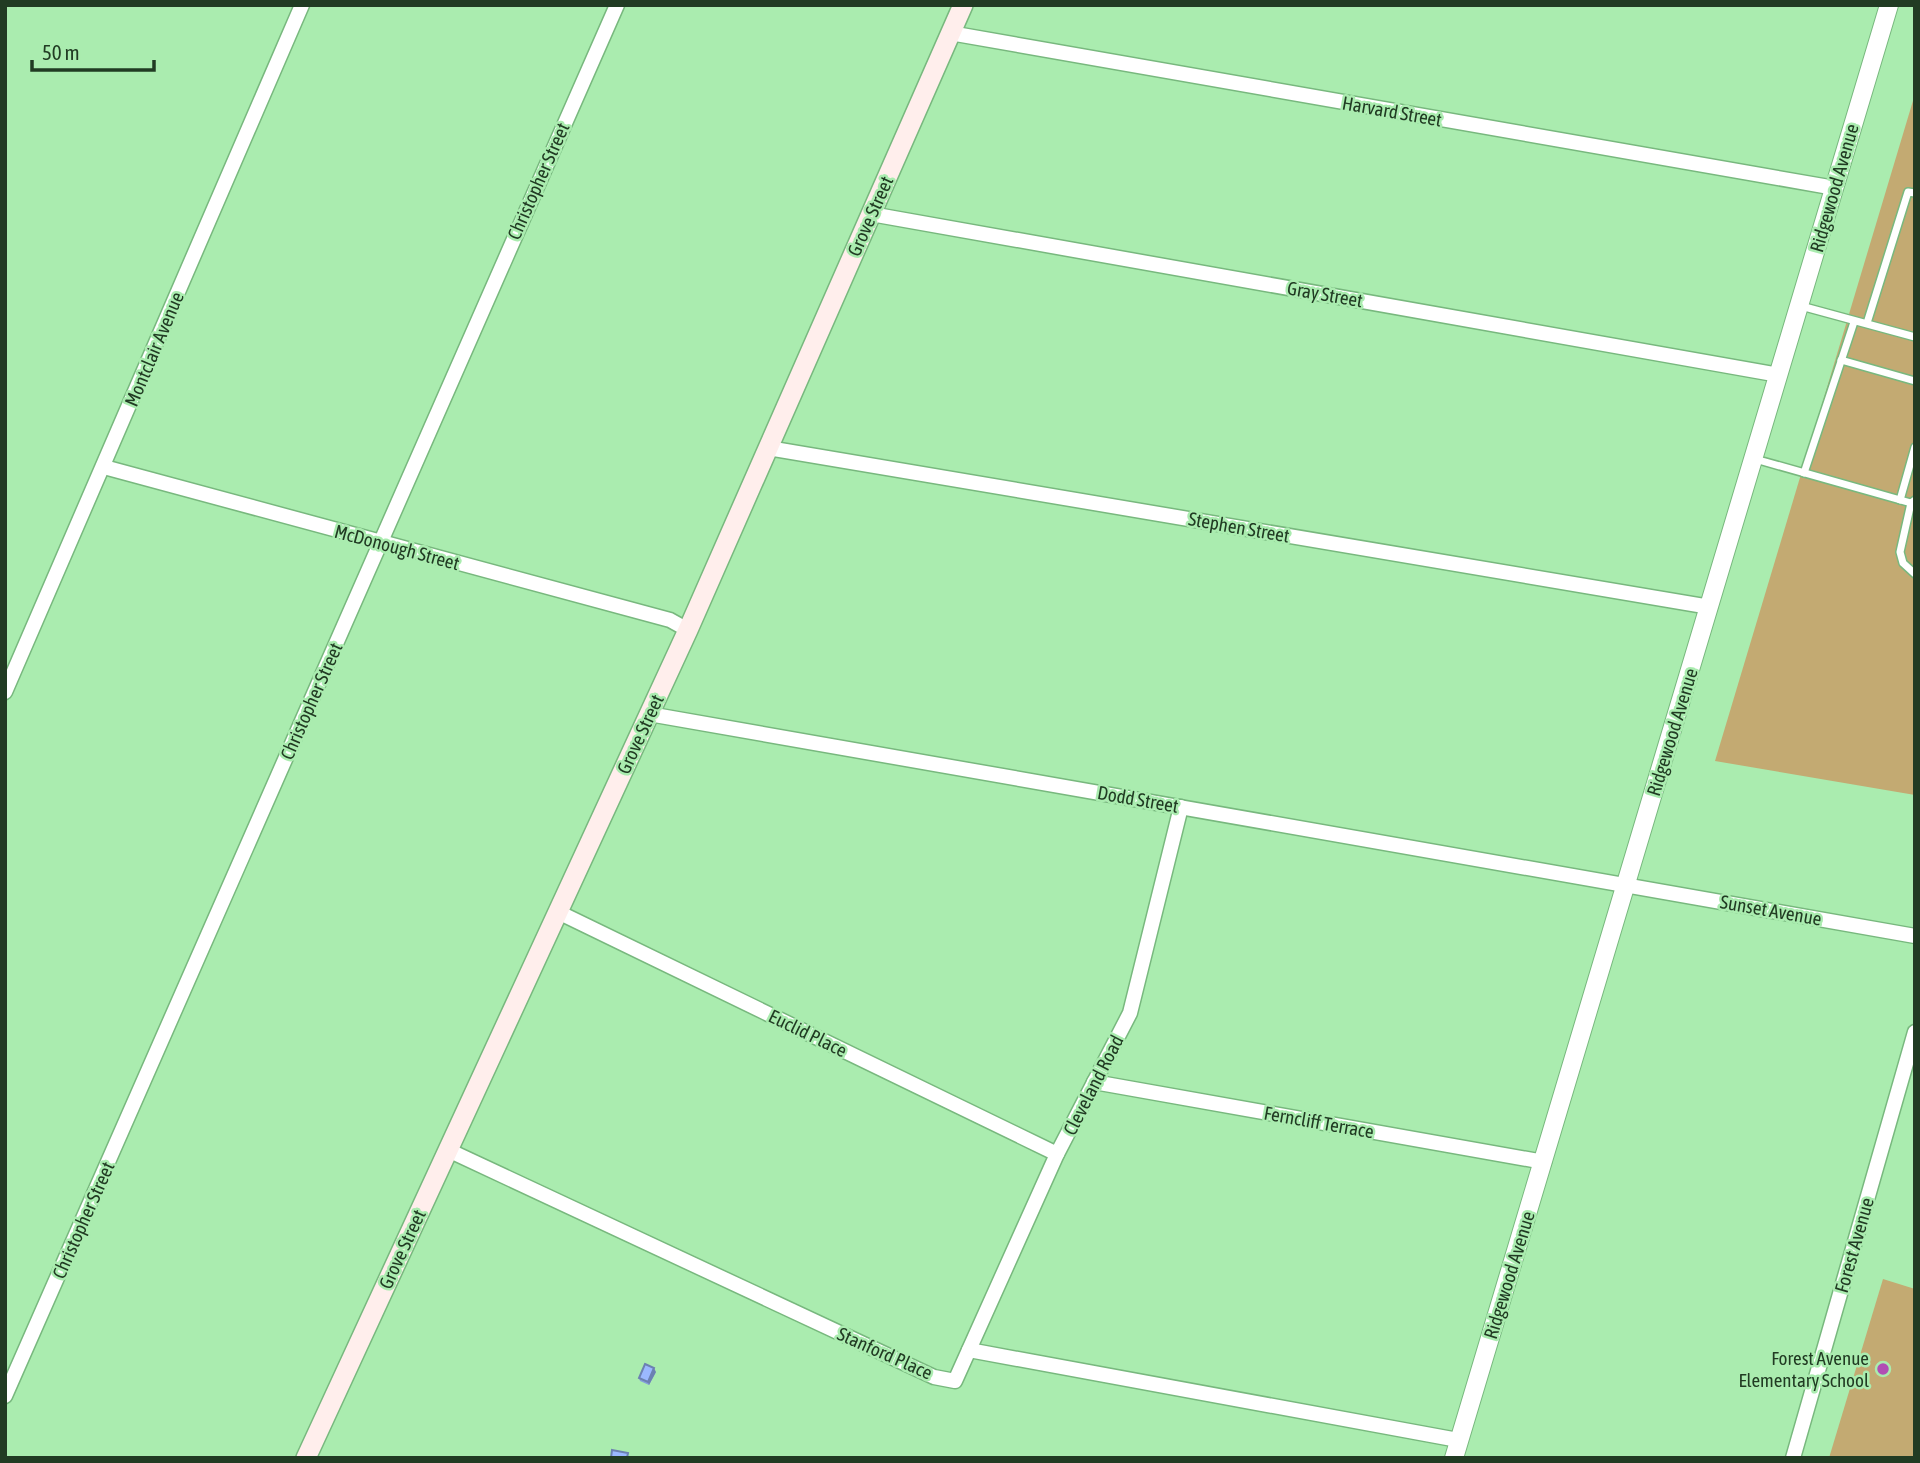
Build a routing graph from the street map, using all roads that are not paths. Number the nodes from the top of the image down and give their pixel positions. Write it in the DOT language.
graph roads {
  1 [pos="302,5"];
  2 [pos="617,5"];
  3 [pos="963,5"];
  4 [pos="1889,5"];
  5 [pos="950,33"];
  6 [pos="1835,188"];
  7 [pos="1915,193"];
  8 [pos="871,214"];
  9 [pos="1800,305"];
  10 [pos="1854,322"];
  11 [pos="1867,323"];
  12 [pos="1915,337"];
  13 [pos="1841,360"];
  14 [pos="1779,375"];
  15 [pos="1915,380"];
  16 [pos="1915,447"];
  17 [pos="768,448"];
  18 [pos="1754,459"];
  19 [pos="104,467"];
  20 [pos="1804,472"];
  21 [pos="1900,500"];
  22 [pos="1913,502"];
  23 [pos="380,543"];
  24 [pos="1915,574"];
  25 [pos="1710,607"];
  26 [pos="688,630"];
  27 [pos="5,692"];
  28 [pos="649,714"];
  29 [pos="1181,807"];
  30 [pos="1627,885"];
  31 [pos="558,912"];
  32 [pos="1915,936"];
  33 [pos="1915,1032"];
  34 [pos="1094,1082"];
  35 [pos="448,1150"];
  36 [pos="1057,1154"];
  37 [pos="1544,1162"];
  38 [pos="969,1350"];
  39 [pos="5,1396"];
  40 [pos="1456,1449"];
  41 [pos="306,1458"];
  42 [pos="1793,1458"];
  1 -- 19 [label="street, Montclair Avenue"];
  2 -- 23 [label="street, Christopher Street"];
  3 -- 5 [label="main road, Grove Street"];
  4 -- 6 [label="street, Ridgewood Avenue"];
  5 -- 6 [label="street, Harvard Street"];
  5 -- 8 [label="main road, Grove Street"];
  6 -- 9 [label="street, Ridgewood Avenue"];
  7 -- 11 [label="lane"];
  8 -- 14 [label="street, Gray Street"];
  8 -- 17 [label="main road, Grove Street"];
  9 -- 10 [label="lane"];
  9 -- 14 [label="street, Ridgewood Avenue"];
  10 -- 11 [label="lane"];
  10 -- 13 [label="lane"];
  11 -- 12 [label="lane"];
  13 -- 15 [label="lane"];
  13 -- 20 [label="lane"];
  14 -- 18 [label="street, Ridgewood Avenue"];
  16 -- 21 [label="lane"];
  17 -- 25 [label="street, Stephen Street"];
  17 -- 26 [label="main road, Grove Street"];
  18 -- 20 [label="lane"];
  18 -- 25 [label="street, Ridgewood Avenue"];
  19 -- 23 [label="street, McDonough Street"];
  19 -- 27 [label="street, Montclair Avenue"];
  20 -- 21 [label="lane"];
  21 -- 22 [label="lane"];
  22 -- 24 [label="lane"];
  23 -- 26 [label="street, McDonough Street"];
  23 -- 39 [label="street, Christopher Street"];
  25 -- 30 [label="street, Ridgewood Avenue"];
  26 -- 28 [label="main road, Grove Street"];
  28 -- 29 [label="street, Dodd Street"];
  28 -- 31 [label="main road, Grove Street"];
  29 -- 30 [label="street, Dodd Street"];
  29 -- 34 [label="street, Cleveland Road"];
  30 -- 32 [label="street, Sunset Avenue"];
  30 -- 37 [label="street, Ridgewood Avenue"];
  31 -- 35 [label="main road, Grove Street"];
  31 -- 36 [label="street, Euclid Place"];
  33 -- 42 [label="street, Forest Avenue"];
  34 -- 36 [label="street, Cleveland Road"];
  34 -- 37 [label="street, Ferncliff Terrace"];
  35 -- 38 [label="street, Stanford Place"];
  35 -- 41 [label="main road, Grove Street"];
  36 -- 38 [label="street, Cleveland Road"];
  37 -- 40 [label="street, Ridgewood Avenue"];
  38 -- 40 [label="street"];
}
